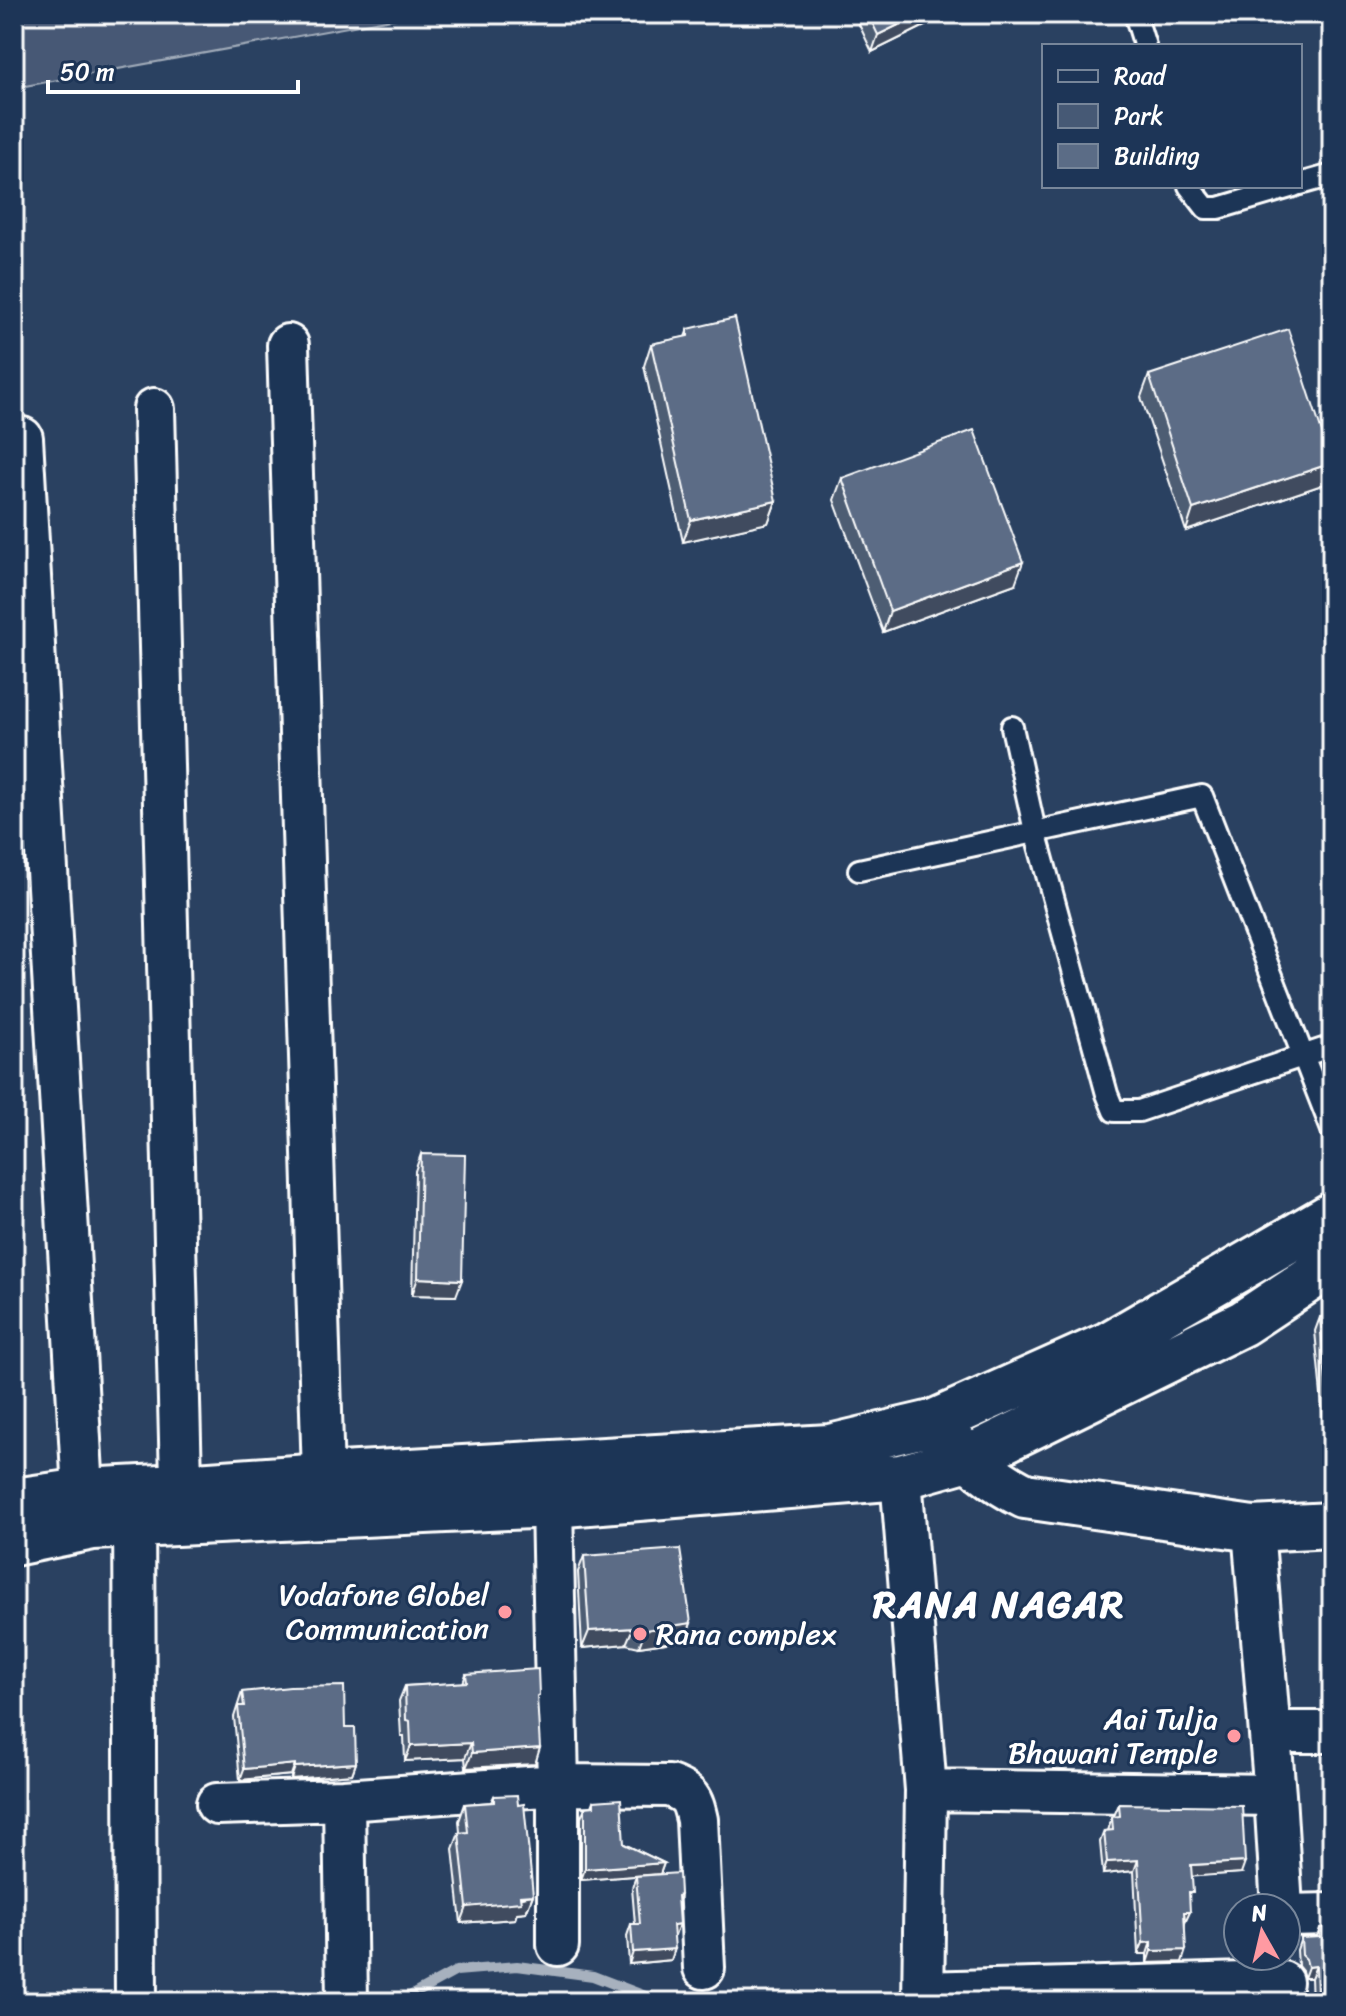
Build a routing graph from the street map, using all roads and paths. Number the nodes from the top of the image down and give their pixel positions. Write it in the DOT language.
graph roads {
  1 [pos="1135,14"];
  2 [pos="1144,44"];
  3 [pos="1332,175"];
  4 [pos="1302,184"];
  5 [pos="1191,188"];
  6 [pos="1287,188"];
  7 [pos="288,345"];
  8 [pos="154,409"];
  9 [pos="22,438"];
  10 [pos="1012,727"];
  11 [pos="1035,831"];
  12 [pos="859,870"];
  13 [pos="1332,1046"];
  14 [pos="1303,1056"];
  15 [pos="1332,1130"];
  16 [pos="1332,1215"];
  17 [pos="1332,1264"];
  18 [pos="932,1423"];
  19 [pos="968,1458"];
  20 [pos="323,1476"];
  21 [pos="901,1477"];
  22 [pos="83,1491"];
  23 [pos="14,1501"];
  24 [pos="182,1505"];
  25 [pos="552,1505"];
  26 [pos="134,1506"];
  27 [pos="1332,1525"];
  28 [pos="1253,1529"];
  29 [pos="14,1543"];
  30 [pos="1270,1732"];
  31 [pos="1332,1732"];
  32 [pos="558,1785"];
  33 [pos="926,1790"];
  34 [pos="1275,1795"];
  35 [pos="344,1800"];
  36 [pos="217,1804"];
  37 [pos="1281,1892"];
  38 [pos="1332,1914"];
  39 [pos="1302,1915"];
  40 [pos="558,1945"];
  41 [pos="704,1968"];
  42 [pos="1282,1980"];
  43 [pos="923,1997"];
  44 [pos="136,2002"];
  45 [pos="347,2002"];
  1 -- 2 [label="lane"];
  3 -- 4 [label="lane"];
  5 -- 6 [label="lane"];
  7 -- 20 [label="street"];
  8 -- 24 [label="street"];
  9 -- 22 [label="street"];
  10 -- 11 [label="lane"];
  11 -- 12 [label="lane"];
  11 -- 14 [label="lane"];
  11 -- 14 [label="lane"];
  13 -- 14 [label="lane"];
  14 -- 15 [label="lane"];
  16 -- 18 [label="main road"];
  17 -- 19 [label="main road"];
  18 -- 19 [label="main road"];
  18 -- 20 [label="main road"];
  19 -- 21 [label="main road"];
  19 -- 28 [label="main road"];
  20 -- 24 [label="main road"];
  21 -- 25 [label="main road"];
  21 -- 33 [label="street"];
  22 -- 23 [label="main road"];
  22 -- 26 [label="main road"];
  24 -- 25 [label="main road"];
  24 -- 26 [label="main road"];
  25 -- 32 [label="street"];
  26 -- 29 [label="main road"];
  26 -- 44 [label="street"];
  27 -- 28 [label="main road"];
  28 -- 30 [label="street"];
  30 -- 31 [label="street"];
  30 -- 34 [label="street"];
  32 -- 35 [label="street"];
  32 -- 40 [label="street"];
  32 -- 41 [label="street"];
  33 -- 34 [label="street"];
  33 -- 43 [label="street"];
  34 -- 37 [label="street"];
  35 -- 36 [label="street"];
  35 -- 45 [label="street"];
  38 -- 39 [label="street"];
  42 -- 43 [label="street"];
}
